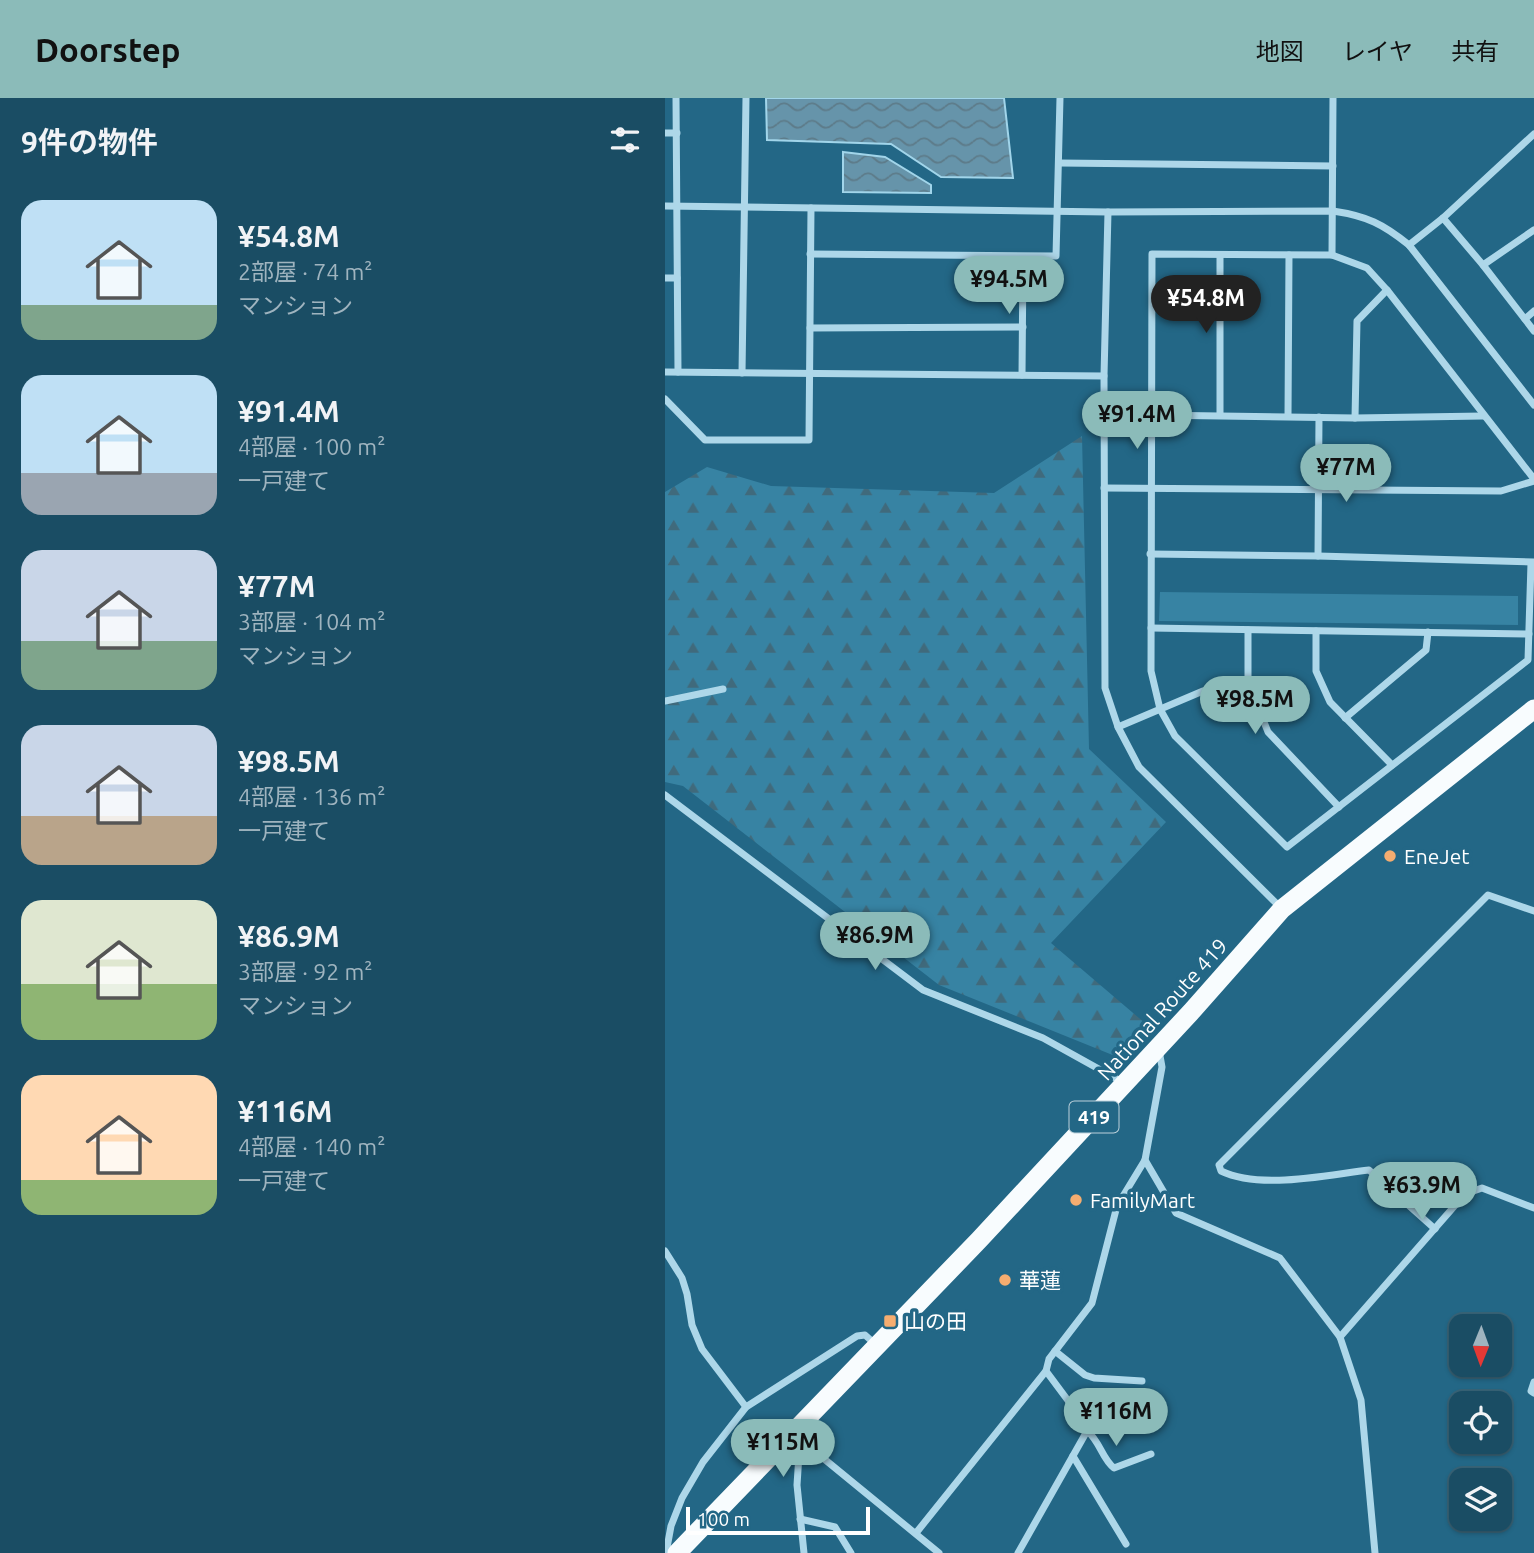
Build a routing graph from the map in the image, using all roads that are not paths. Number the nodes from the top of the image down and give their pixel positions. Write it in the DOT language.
graph roads {
  1 [pos="676,98"];
  2 [pos="746,98"];
  3 [pos="1060,98"];
  4 [pos="1333,98"];
  5 [pos="665,133"];
  6 [pos="677,133"];
  7 [pos="1534,134"];
  8 [pos="1059,163"];
  9 [pos="1333,166"];
  10 [pos="665,206"];
  11 [pos="677,206"];
  12 [pos="744,207"];
  13 [pos="811,208"];
  14 [pos="1058,211"];
  15 [pos="1333,211"];
  16 [pos="1108,212"];
  17 [pos="1443,218"];
  18 [pos="1534,230"];
  19 [pos="1409,245"];
  20 [pos="810,254"];
  21 [pos="1220,255"];
  22 [pos="1289,255"];
  23 [pos="1332,255"];
  24 [pos="1023,257"];
  25 [pos="1483,265"];
  26 [pos="665,278"];
  27 [pos="677,278"];
  28 [pos="1387,290"];
  29 [pos="1534,312"];
  30 [pos="1525,319"];
  31 [pos="1023,327"];
  32 [pos="810,328"];
  33 [pos="1534,331"];
  34 [pos="665,372"];
  35 [pos="678,372"];
  36 [pos="742,373"];
  37 [pos="810,374"];
  38 [pos="1023,375"];
  39 [pos="1104,376"];
  40 [pos="665,399"];
  41 [pos="1533,402"];
  42 [pos="1151,415"];
  43 [pos="1220,415"];
  44 [pos="1288,416"];
  45 [pos="1318,416"];
  46 [pos="1483,416"];
  47 [pos="1355,418"];
  48 [pos="1534,480"];
  49 [pos="1104,488"];
  50 [pos="1152,488"];
  51 [pos="1318,490"];
  52 [pos="1150,554"];
  53 [pos="1318,556"];
  54 [pos="1533,562"];
  55 [pos="1151,628"];
  56 [pos="1248,630"];
  57 [pos="1316,631"];
  58 [pos="1428,632"];
  59 [pos="1529,634"];
  60 [pos="1248,682"];
  61 [pos="723,689"];
  62 [pos="665,701"];
  63 [pos="1160,709"];
  64 [pos="1534,709"];
  65 [pos="1345,718"];
  66 [pos="1118,727"];
  67 [pos="1392,765"];
  68 [pos="665,795"];
  69 [pos="1339,807"];
  70 [pos="1282,909"];
  71 [pos="1534,911"];
  72 [pos="1159,1047"];
  73 [pos="1125,1083"];
  74 [pos="1145,1160"];
  75 [pos="1534,1208"];
  76 [pos="1435,1229"];
  77 [pos="665,1251"];
  78 [pos="1340,1337"];
  79 [pos="876,1345"];
  80 [pos="1055,1351"];
  81 [pos="1046,1371"];
  82 [pos="1142,1381"];
  83 [pos="1534,1382"];
  84 [pos="1534,1393"];
  85 [pos="746,1407"];
  86 [pos="1087,1431"];
  87 [pos="798,1436"];
  88 [pos="1151,1454"];
  89 [pos="1073,1456"];
  90 [pos="800,1519"];
  91 [pos="916,1533"];
  92 [pos="1126,1544"];
  93 [pos="666,1553"];
  94 [pos="677,1553"];
  95 [pos="804,1553"];
  96 [pos="851,1553"];
  97 [pos="939,1553"];
  98 [pos="1018,1553"];
  99 [pos="1375,1553"];
  1 -- 6 [label="street"];
  2 -- 12 [label="street"];
  3 -- 8 [label="street"];
  4 -- 9 [label="street"];
  5 -- 6 [label="street"];
  6 -- 11 [label="street"];
  7 -- 17 [label="street"];
  8 -- 9 [label="street"];
  8 -- 14 [label="street"];
  9 -- 15 [label="street"];
  10 -- 11 [label="street"];
  11 -- 12 [label="street"];
  11 -- 27 [label="street"];
  12 -- 13 [label="street"];
  12 -- 36 [label="street"];
  13 -- 14 [label="street"];
  13 -- 20 [label="street"];
  14 -- 16 [label="street"];
  14 -- 24 [label="street"];
  15 -- 16 [label="street"];
  15 -- 19 [label="street"];
  15 -- 23 [label="street"];
  16 -- 39 [label="street"];
  17 -- 19 [label="street"];
  17 -- 25 [label="street"];
  18 -- 25 [label="street"];
  19 -- 41 [label="street"];
  20 -- 24 [label="street"];
  20 -- 32 [label="street"];
  21 -- 22 [label="street"];
  21 -- 42 [label="street"];
  21 -- 43 [label="street"];
  22 -- 23 [label="street"];
  22 -- 44 [label="street"];
  23 -- 28 [label="street"];
  24 -- 31 [label="street"];
  25 -- 30 [label="street"];
  26 -- 27 [label="street"];
  27 -- 35 [label="street"];
  28 -- 46 [label="street"];
  28 -- 47 [label="street"];
  29 -- 30 [label="street"];
  30 -- 33 [label="street"];
  31 -- 32 [label="street"];
  31 -- 38 [label="street"];
  32 -- 37 [label="street"];
  34 -- 35 [label="street"];
  35 -- 36 [label="street"];
  36 -- 37 [label="street"];
  37 -- 38 [label="street"];
  37 -- 40 [label="street"];
  38 -- 39 [label="street"];
  39 -- 49 [label="street"];
  42 -- 43 [label="street"];
  42 -- 50 [label="street"];
  43 -- 44 [label="street"];
  44 -- 45 [label="street"];
  45 -- 47 [label="street"];
  45 -- 51 [label="street"];
  46 -- 47 [label="street"];
  46 -- 48 [label="street"];
  48 -- 51 [label="street"];
  49 -- 50 [label="street"];
  49 -- 66 [label="street"];
  50 -- 51 [label="street"];
  50 -- 52 [label="street"];
  51 -- 53 [label="street"];
  52 -- 53 [label="street"];
  52 -- 55 [label="street"];
  53 -- 54 [label="street"];
  54 -- 59 [label="street"];
  55 -- 56 [label="street"];
  55 -- 63 [label="street"];
  56 -- 57 [label="street"];
  56 -- 60 [label="street"];
  57 -- 58 [label="street"];
  57 -- 65 [label="street"];
  58 -- 59 [label="street"];
  58 -- 65 [label="street"];
  59 -- 67 [label="street"];
  60 -- 63 [label="street"];
  60 -- 69 [label="street"];
  61 -- 62 [label="street"];
  63 -- 66 [label="street"];
  63 -- 69 [label="street"];
  64 -- 70 [label="highway, National Route 419 / 419"];
  65 -- 67 [label="street"];
  66 -- 70 [label="street"];
  67 -- 69 [label="street"];
  68 -- 73 [label="street"];
  70 -- 72 [label="highway, National Route 419 / 419"];
  71 -- 76 [label="street"];
  72 -- 73 [label="highway, National Route 419 / 419"];
  72 -- 74 [label="street"];
  73 -- 79 [label="highway, National Route 419 / 419"];
  74 -- 78 [label="street"];
  74 -- 80 [label="street"];
  75 -- 76 [label="street"];
  76 -- 78 [label="street"];
  77 -- 85 [label="street"];
  78 -- 99 [label="street"];
  79 -- 85 [label="street"];
  79 -- 87 [label="highway, National Route 419 / 419"];
  80 -- 81 [label="street"];
  80 -- 82 [label="street"];
  81 -- 86 [label="street"];
  81 -- 91 [label="street"];
  83 -- 84 [label="street"];
  85 -- 93 [label="street"];
  86 -- 88 [label="street"];
  86 -- 89 [label="street"];
  87 -- 90 [label="street"];
  87 -- 91 [label="street"];
  87 -- 94 [label="highway, National Route 419 / 419"];
  89 -- 92 [label="street"];
  89 -- 98 [label="street"];
  90 -- 95 [label="street"];
  90 -- 96 [label="street"];
  91 -- 97 [label="street"];
}
